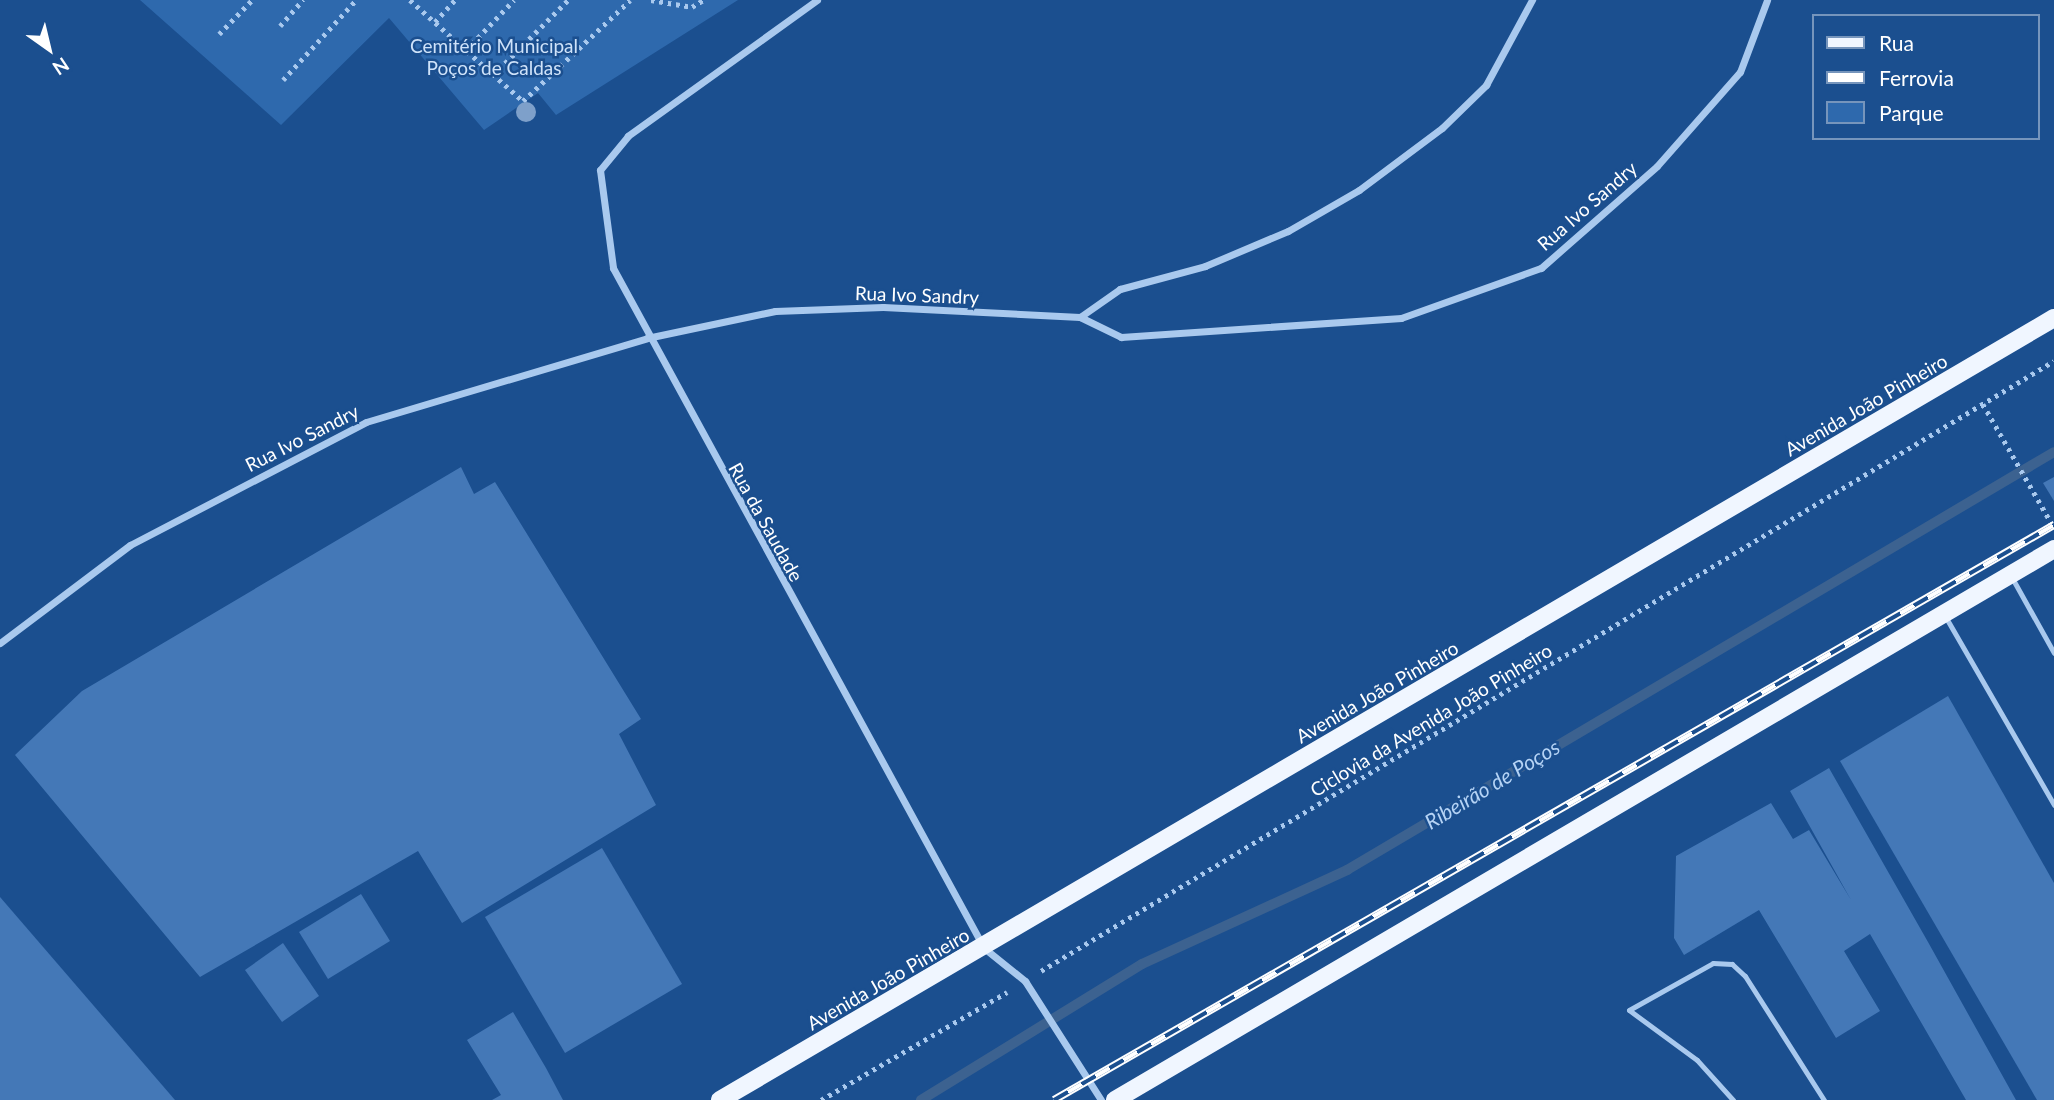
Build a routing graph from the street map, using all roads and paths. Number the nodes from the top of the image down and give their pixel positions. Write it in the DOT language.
graph roads {
  1 [pos="252,0"];
  2 [pos="303,0"];
  3 [pos="356,0"];
  4 [pos="410,0"];
  5 [pos="456,0"];
  6 [pos="514,0"];
  7 [pos="568,0"];
  8 [pos="630,0"];
  9 [pos="651,0"];
  10 [pos="684,0"];
  11 [pos="703,0"];
  12 [pos="817,0"];
  13 [pos="1532,0"];
  14 [pos="1767,0"];
  15 [pos="692,7"];
  16 [pos="435,22"];
  17 [pos="280,26"];
  18 [pos="219,34"];
  19 [pos="466,50"];
  20 [pos="493,75"];
  21 [pos="283,80"];
  22 [pos="1080,317"];
  23 [pos="2054,318"];
  24 [pos="647,338"];
  25 [pos="2054,361"];
  26 [pos="1983,404"];
  27 [pos="2053,525"];
  28 [pos="2054,549"];
  29 [pos="2010,575"];
  30 [pos="1944,613"];
  31 [pos="0,643"];
  32 [pos="2054,653"];
  33 [pos="2054,805"];
  34 [pos="984,948"];
  35 [pos="1025,981"];
  36 [pos="720,1100"];
  37 [pos="821,1100"];
  38 [pos="1101,1100"];
  39 [pos="1115,1100"];
  40 [pos="1733,1100"];
  41 [pos="1824,1100"];
  1 -- 18 [label="path"];
  2 -- 17 [label="path"];
  3 -- 21 [label="path"];
  4 -- 16 [label="path"];
  5 -- 16 [label="path"];
  6 -- 19 [label="path"];
  7 -- 20 [label="path"];
  8 -- 20 [label="path"];
  9 -- 15 [label="path"];
  10 -- 15 [label="path"];
  11 -- 15 [label="path"];
  12 -- 24 [label="street, Rua da Saudade"];
  13 -- 22 [label="street"];
  14 -- 22 [label="street, Rua Ivo Sandry"];
  16 -- 19 [label="path"];
  19 -- 20 [label="path"];
  22 -- 24 [label="street, Rua Ivo Sandry"];
  23 -- 34 [label="main road, Avenida João Pinheiro"];
  24 -- 31 [label="street, Rua Ivo Sandry"];
  24 -- 34 [label="street, Rua da Saudade"];
  25 -- 26 [label="path, Ciclovia da Avenida João Pinheiro"];
  26 -- 27 [label="path"];
  26 -- 35 [label="path, Ciclovia da Avenida João Pinheiro"];
  28 -- 29 [label="main road"];
  29 -- 30 [label="main road"];
  29 -- 32 [label="lane"];
  30 -- 33 [label="lane"];
  30 -- 39 [label="main road"];
  34 -- 35 [label="street, Rua da Saudade"];
  34 -- 36 [label="main road, Avenida João Pinheiro"];
  35 -- 37 [label="path, Ciclovia da Avenida João Pinheiro"];
  35 -- 38 [label="street, Rua da Saudade"];
  40 -- 41 [label="lane"];
}
